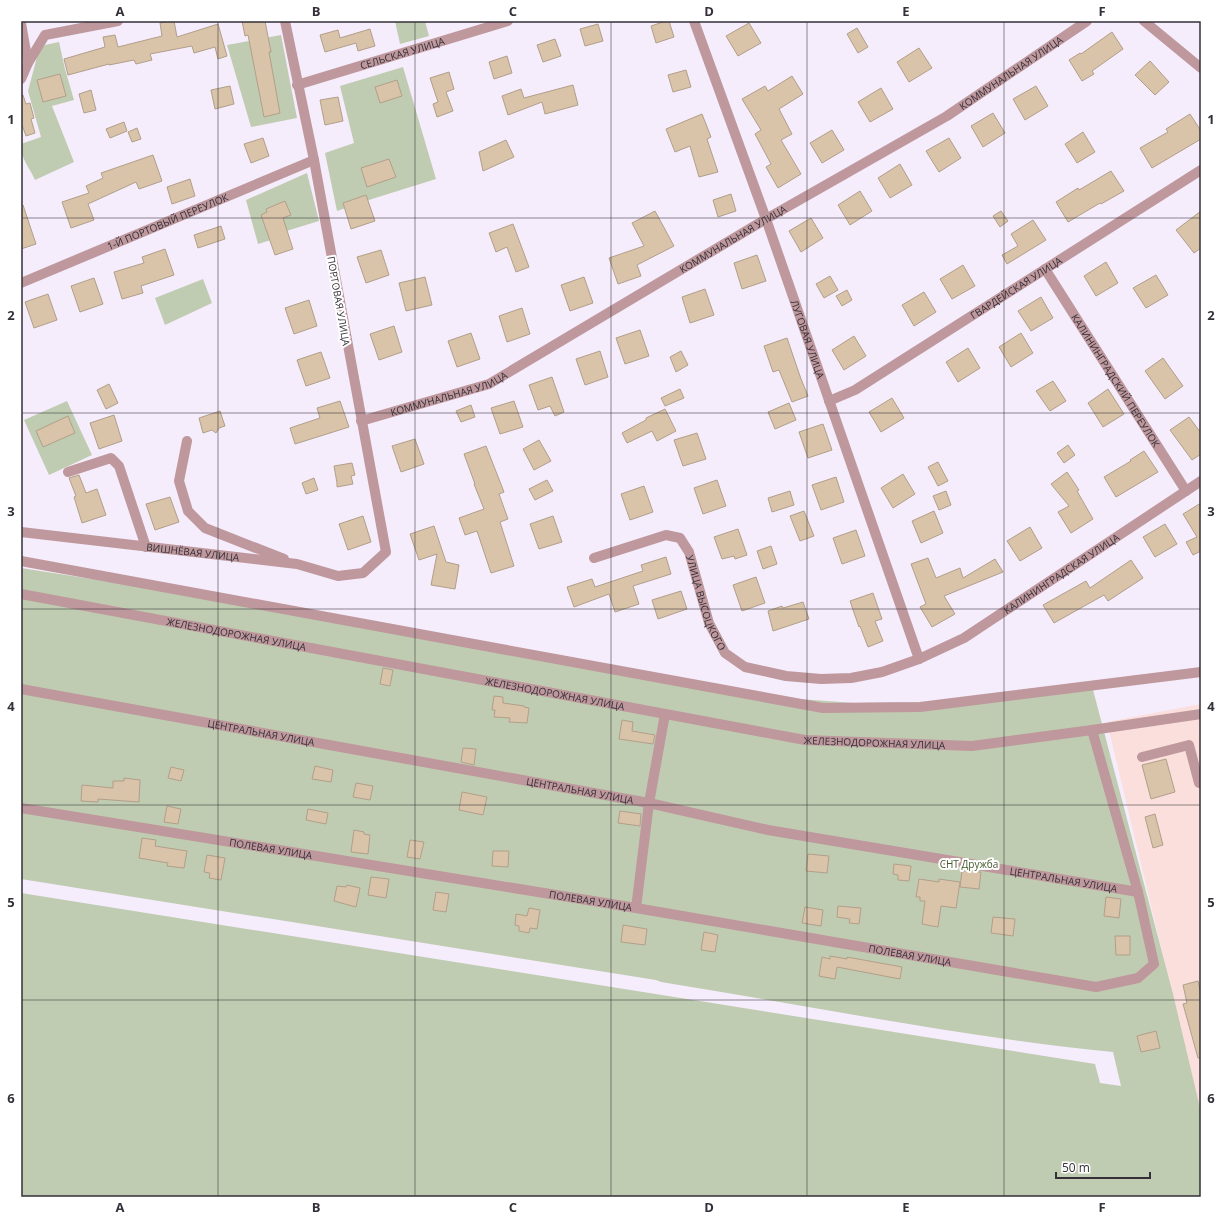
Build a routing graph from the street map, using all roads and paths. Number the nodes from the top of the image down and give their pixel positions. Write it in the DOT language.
graph roads {
  1 [pos="118,21"];
  2 [pos="285,21"];
  3 [pos="508,21"];
  4 [pos="694,21"];
  5 [pos="1087,21"];
  6 [pos="1144,21"];
  7 [pos="1159,21"];
  8 [pos="21,23"];
  9 [pos="1158,33"];
  10 [pos="28,62"];
  11 [pos="1201,68"];
  12 [pos="21,79"];
  13 [pos="297,85"];
  14 [pos="314,160"];
  15 [pos="1201,170"];
  16 [pos="766,219"];
  17 [pos="1045,269"];
  18 [pos="21,283"];
  19 [pos="829,401"];
  20 [pos="361,421"];
  21 [pos="187,441"];
  22 [pos="68,472"];
  23 [pos="1201,481"];
  24 [pos="1186,491"];
  25 [pos="21,532"];
  26 [pos="146,547"];
  27 [pos="594,558"];
  28 [pos="21,561"];
  29 [pos="297,564"];
  30 [pos="363,573"];
  31 [pos="21,594"];
  32 [pos="919,659"];
  33 [pos="1201,672"];
  34 [pos="21,689"];
  35 [pos="665,714"];
  36 [pos="1201,714"];
  37 [pos="1092,730"];
  38 [pos="1142,757"];
  39 [pos="1200,784"];
  40 [pos="649,803"];
  41 [pos="21,808"];
  42 [pos="1138,892"];
  43 [pos="636,908"];
  1 -- 10 [label="street"];
  2 -- 13 [label="street, ПОРТОВАЯ УЛИЦА"];
  3 -- 13 [label="street, СЕЛЬСКАЯ УЛИЦА"];
  4 -- 16 [label="street, ЛУГОВАЯ УЛИЦА"];
  5 -- 16 [label="street, КОММУНАЛЬНАЯ УЛИЦА"];
  6 -- 9 [label="street"];
  7 -- 9 [label="street"];
  8 -- 10 [label="street"];
  9 -- 11 [label="street"];
  10 -- 12 [label="street"];
  13 -- 14 [label="street, ПОРТОВАЯ УЛИЦА"];
  14 -- 18 [label="street, 1-Й ПОРТОВЫЙ ПЕРЕУЛОК"];
  14 -- 20 [label="street, ПОРТОВАЯ УЛИЦА"];
  15 -- 17 [label="street, ГВАРДЕЙСКАЯ УЛИЦА"];
  16 -- 19 [label="street, ЛУГОВАЯ УЛИЦА"];
  16 -- 20 [label="street, КОММУНАЛЬНАЯ УЛИЦА"];
  17 -- 19 [label="street, ГВАРДЕЙСКАЯ УЛИЦА"];
  17 -- 24 [label="street, КАЛИНИНГРАДСКИЙ ПЕРЕУЛОК"];
  19 -- 32 [label="street, ЛУГОВАЯ УЛИЦА"];
  20 -- 30 [label="street, ПОРТОВАЯ УЛИЦА"];
  21 -- 29 [label="street"];
  22 -- 26 [label="street"];
  23 -- 24 [label="street, КАЛИНИНГРАДСКАЯ УЛИЦА"];
  24 -- 32 [label="street, КАЛИНИНГРАДСКАЯ УЛИЦА"];
  25 -- 26 [label="street, ВИШНЁВАЯ УЛИЦА"];
  26 -- 29 [label="street, ВИШНЁВАЯ УЛИЦА"];
  27 -- 32 [label="street, УЛИЦА ВЫСОЦКОГО"];
  28 -- 33 [label="street"];
  29 -- 30 [label="street, ВИШНЁВАЯ УЛИЦА"];
  31 -- 35 [label="street, ЖЕЛЕЗНОДОРОЖНАЯ УЛИЦА"];
  34 -- 40 [label="street, ЦЕНТРАЛЬНАЯ УЛИЦА"];
  35 -- 37 [label="street, ЖЕЛЕЗНОДОРОЖНАЯ УЛИЦА"];
  35 -- 40 [label="street"];
  36 -- 37 [label="street, ЖЕЛЕЗНОДОРОЖНАЯ УЛИЦА"];
  37 -- 42 [label="street"];
  38 -- 39 [label="street"];
  40 -- 42 [label="street, ЦЕНТРАЛЬНАЯ УЛИЦА"];
  40 -- 43 [label="street"];
  41 -- 43 [label="street, ПОЛЕВАЯ УЛИЦА"];
  42 -- 43 [label="street, ПОЛЕВАЯ УЛИЦА"];
}
